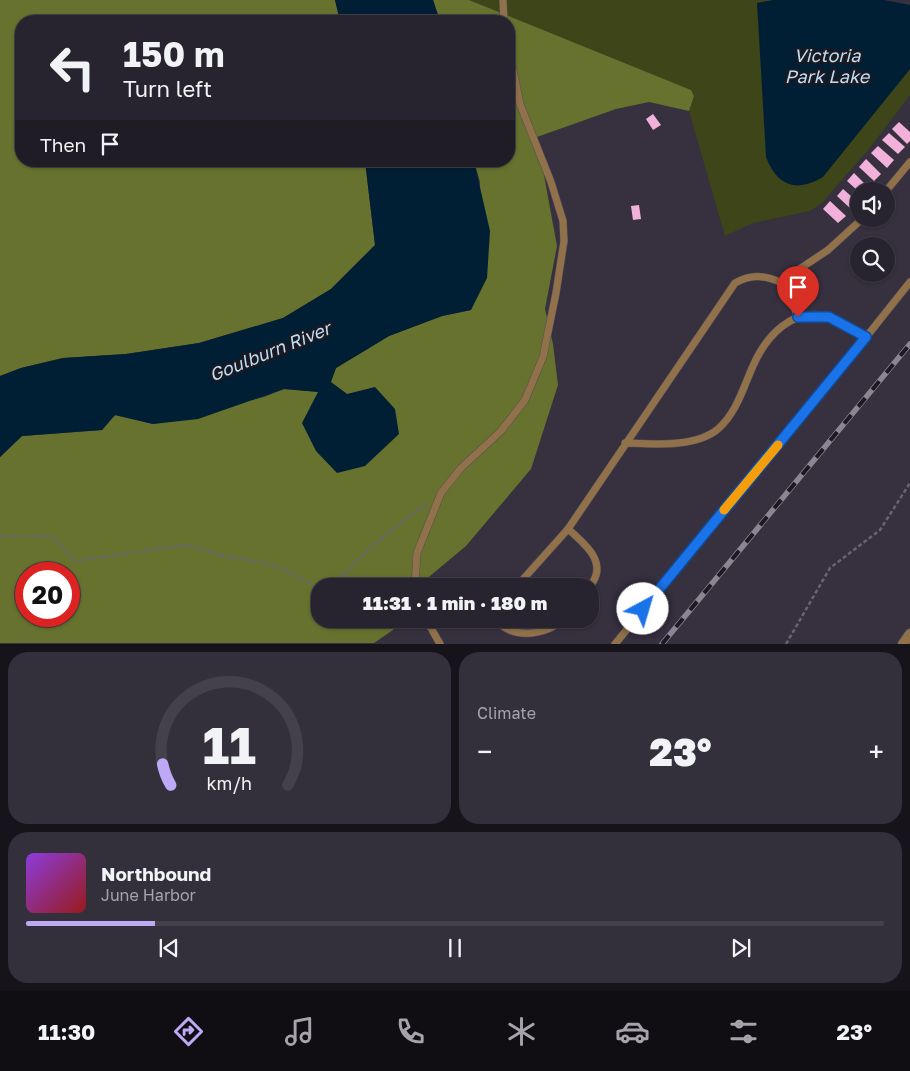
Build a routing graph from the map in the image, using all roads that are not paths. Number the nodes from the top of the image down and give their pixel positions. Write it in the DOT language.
graph roads {
  1 [pos="503,0"];
  2 [pos="504,15"];
  3 [pos="515,79"];
  4 [pos="910,162"];
  5 [pos="893,182"];
  6 [pos="853,227"];
  7 [pos="780,282"];
  8 [pos="910,282"];
  9 [pos="798,317"];
  10 [pos="866,337"];
  11 [pos="625,443"];
  12 [pos="568,529"];
  13 [pos="415,578"];
  14 [pos="525,578"];
  15 [pos="594,578"];
  16 [pos="431,628"];
  17 [pos="509,628"];
  18 [pos="548,628"];
  19 [pos="910,634"];
  20 [pos="440,644"];
  21 [pos="615,644"];
  22 [pos="902,644"];
  1 -- 2 [label="lane"];
  3 -- 13 [label="lane"];
  4 -- 5 [label="lane"];
  6 -- 7 [label="lane"];
  7 -- 9 [label="lane"];
  7 -- 11 [label="lane"];
  8 -- 10 [label="lane"];
  9 -- 10 [label="lane"];
  9 -- 11 [label="lane"];
  10 -- 21 [label="lane"];
  11 -- 12 [label="lane"];
  12 -- 14 [label="lane"];
  12 -- 15 [label="lane"];
  16 -- 20 [label="lane"];
  17 -- 18 [label="lane"];
  19 -- 22 [label="street"];
}
